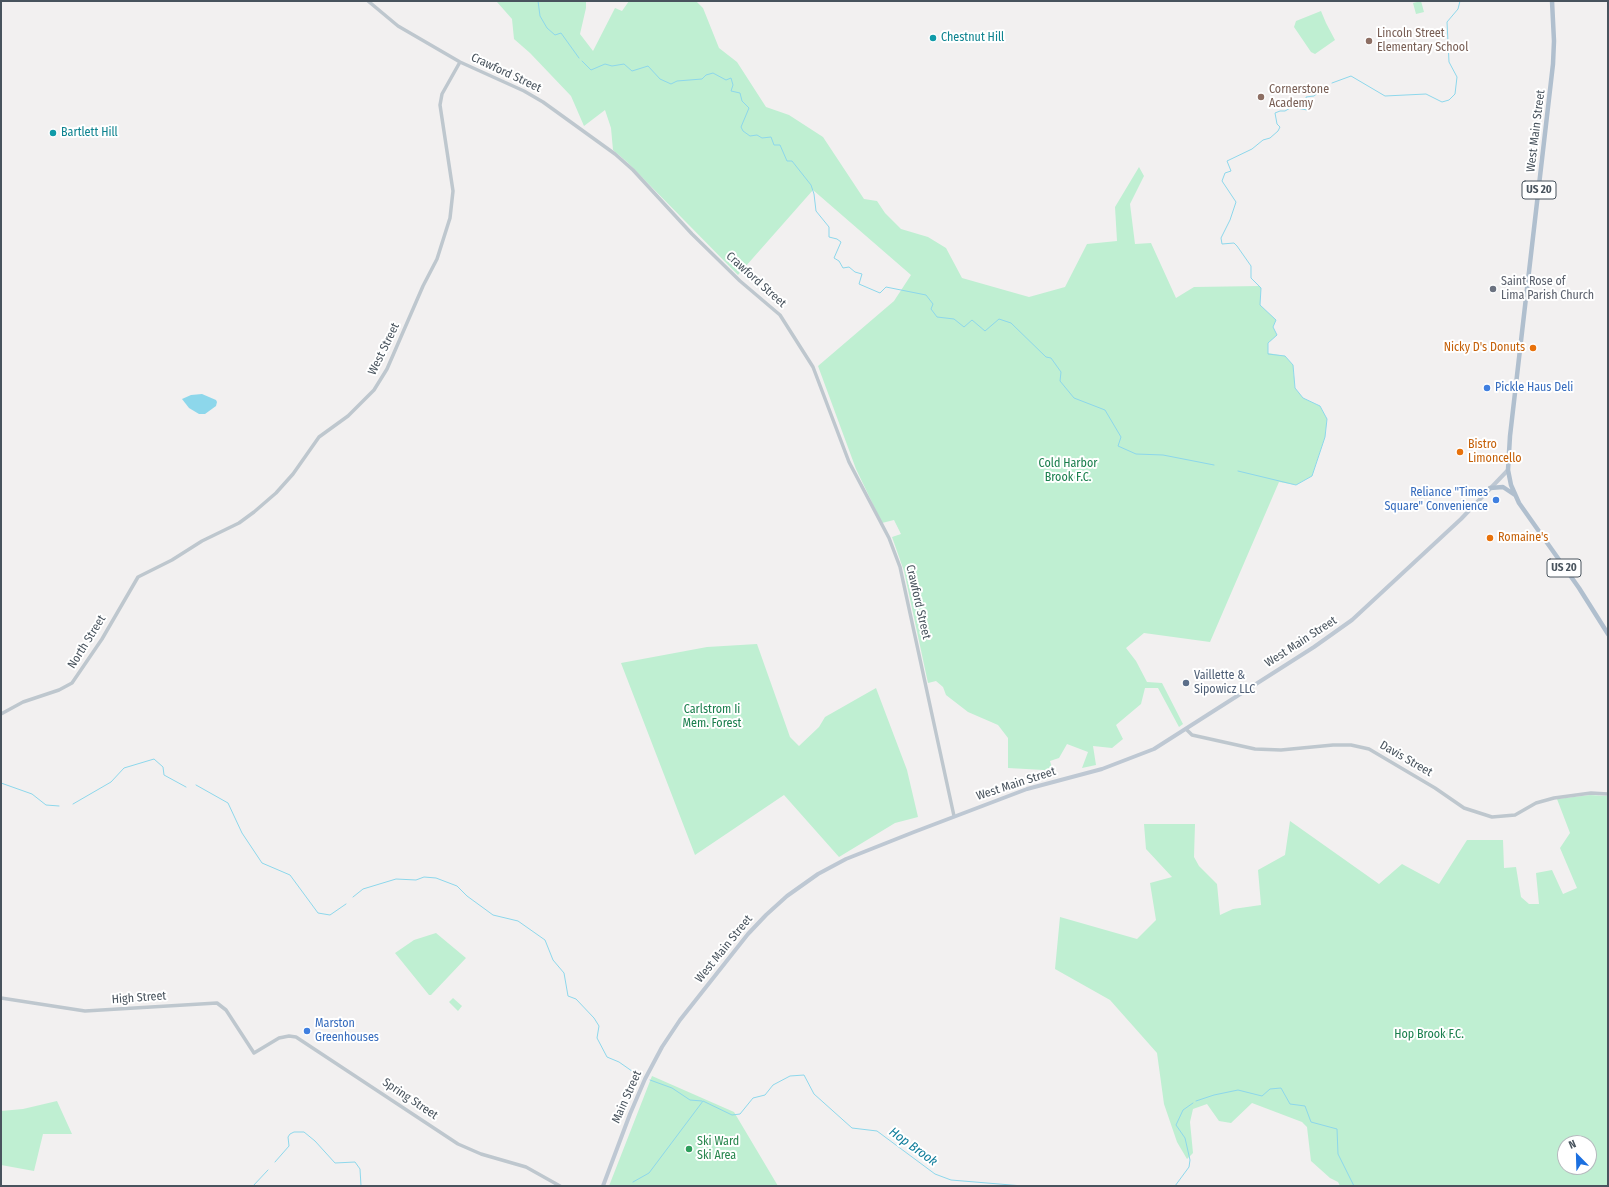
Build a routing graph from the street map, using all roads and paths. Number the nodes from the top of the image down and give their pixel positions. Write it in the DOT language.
graph roads {
  1 [pos="368,1"];
  2 [pos="1552,1"];
  3 [pos="460,62"];
  4 [pos="1508,470"];
  5 [pos="1490,488"];
  6 [pos="1515,495"];
  7 [pos="172,560"];
  8 [pos="1608,634"];
  9 [pos="1,714"];
  10 [pos="1186,729"];
  11 [pos="1608,794"];
  12 [pos="954,816"];
  13 [pos="1,998"];
  14 [pos="680,1020"];
  15 [pos="254,1053"];
  16 [pos="560,1186"];
  17 [pos="603,1186"];
  1 -- 3 [label="street, Crawford Street"];
  2 -- 4 [label="main road, West Main Street / US 20"];
  3 -- 7 [label="street, West Street"];
  3 -- 12 [label="street, Crawford Street"];
  4 -- 5 [label="main road, West Main Street"];
  4 -- 6 [label="main road, US 20"];
  5 -- 6 [label="main road"];
  5 -- 10 [label="main road, West Main Street"];
  6 -- 8 [label="main road, US 20"];
  7 -- 9 [label="street, North Street"];
  10 -- 11 [label="street, Davis Street"];
  10 -- 12 [label="main road, West Main Street"];
  12 -- 14 [label="main road, West Main Street"];
  13 -- 15 [label="street, High Street"];
  14 -- 17 [label="main road, Main Street"];
  15 -- 16 [label="street, Spring Street"];
}
